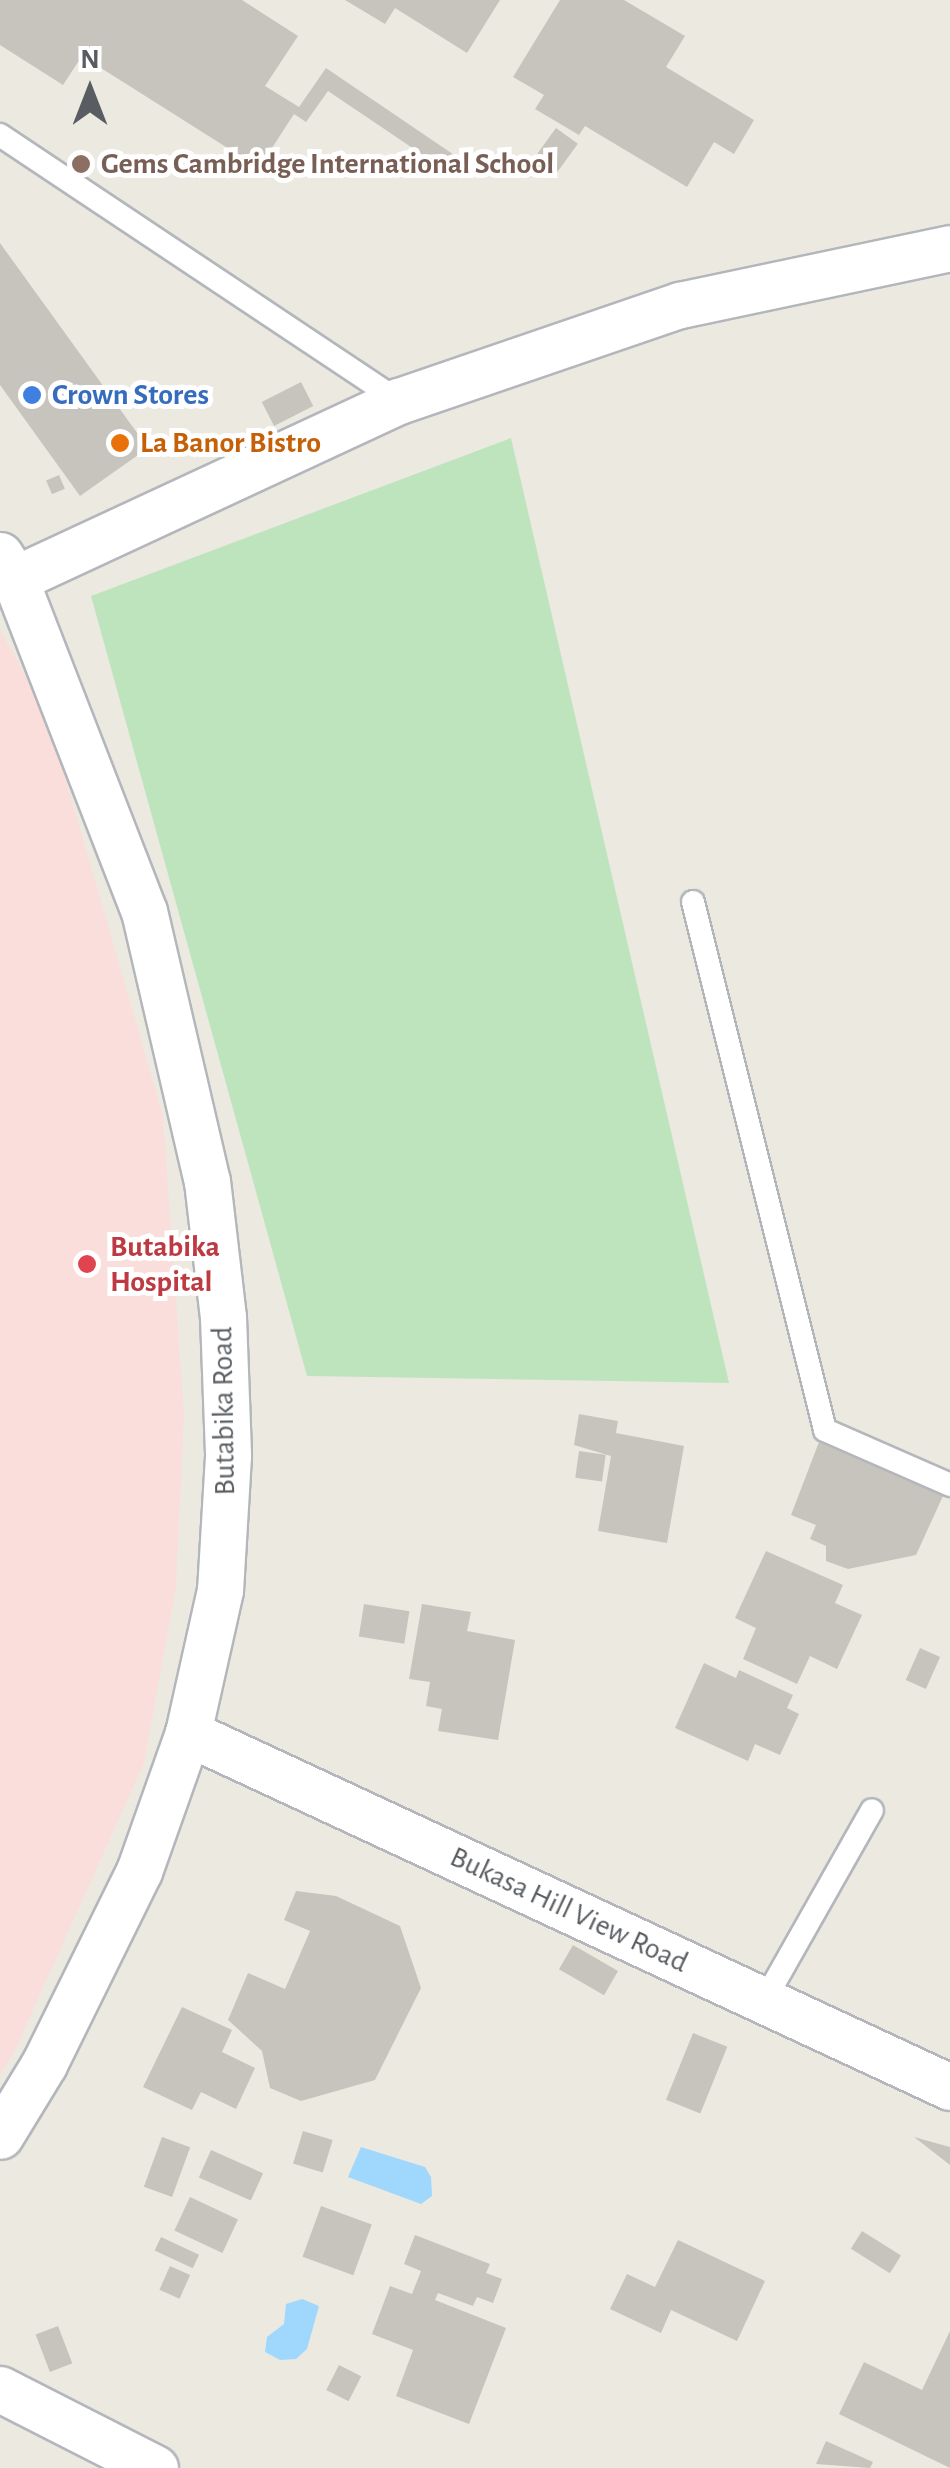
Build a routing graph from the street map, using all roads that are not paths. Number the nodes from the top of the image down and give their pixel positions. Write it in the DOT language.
graph roads {
  1 [pos="0,134"];
  2 [pos="950,248"];
  3 [pos="399,401"];
  4 [pos="8,567"];
  5 [pos="693,902"];
  6 [pos="950,1485"];
  7 [pos="188,1732"];
  8 [pos="872,1810"];
  9 [pos="764,2002"];
  10 [pos="950,2087"];
  11 [pos="0,2136"];
  12 [pos="0,2389"];
  13 [pos="155,2468"];
  1 -- 3 [label="lane"];
  2 -- 3 [label="street"];
  3 -- 4 [label="street"];
  4 -- 7 [label="street, Butabika Road"];
  5 -- 6 [label="lane"];
  7 -- 9 [label="street, Bukasa Hill View Road"];
  7 -- 11 [label="street, Butabika Road"];
  8 -- 9 [label="lane"];
  9 -- 10 [label="street, Bukasa Hill View Road"];
  12 -- 13 [label="street"];
}
